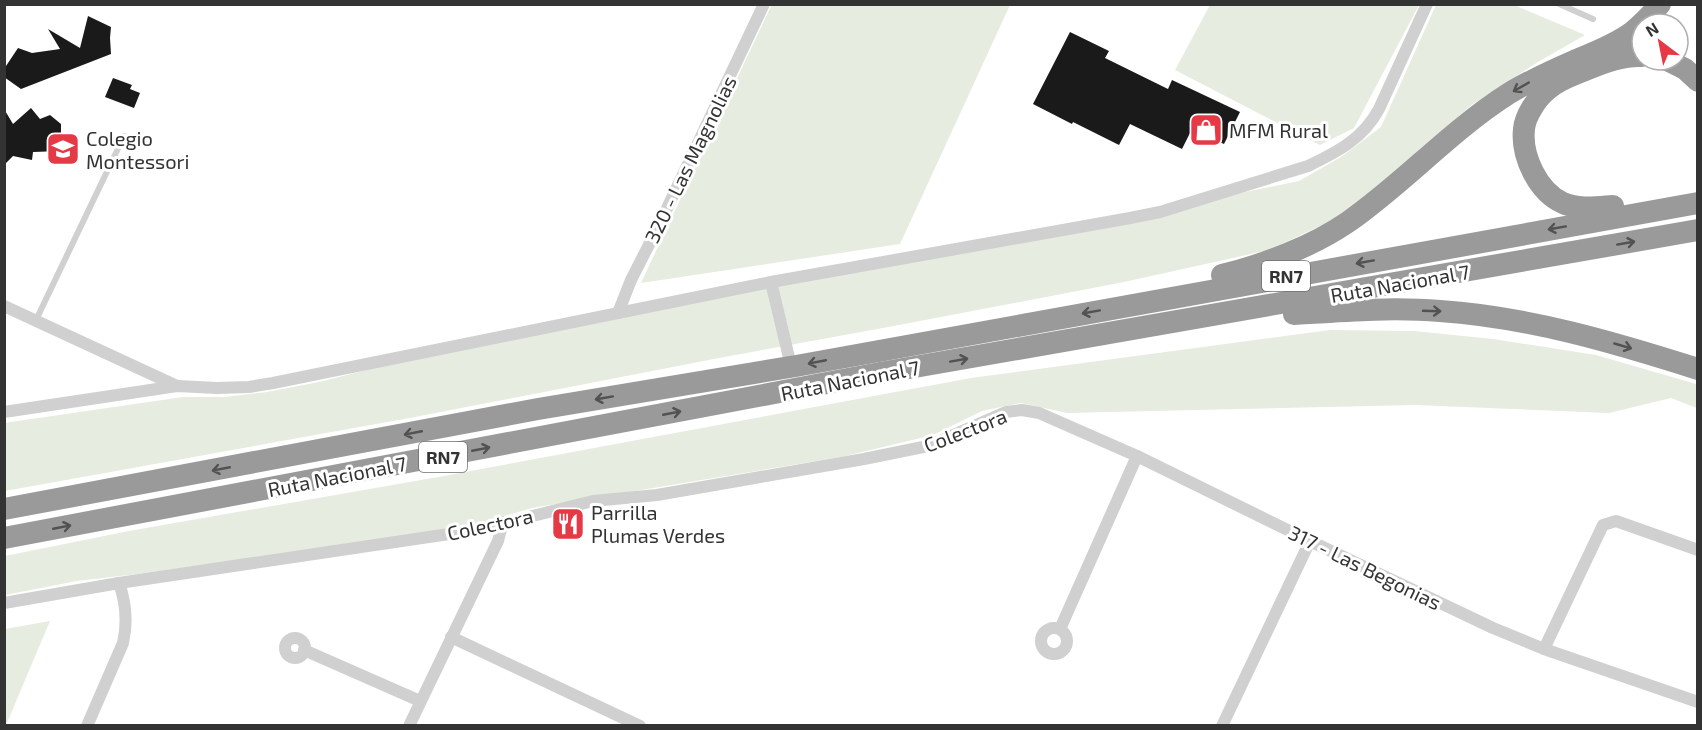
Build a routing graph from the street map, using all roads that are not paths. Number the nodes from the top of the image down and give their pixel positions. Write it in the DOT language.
graph roads {
  1 [pos="764,4"];
  2 [pos="1426,4"];
  3 [pos="1559,4"];
  4 [pos="1660,4"];
  5 [pos="1593,19"];
  6 [pos="1630,57"];
  7 [pos="124,136"];
  8 [pos="1698,202"];
  9 [pos="1663,208"];
  10 [pos="1698,230"];
  11 [pos="771,282"];
  12 [pos="1132,304"];
  13 [pos="4,306"];
  14 [pos="618,313"];
  15 [pos="35,321"];
  16 [pos="1185,321"];
  17 [pos="791,366"];
  18 [pos="1698,369"];
  19 [pos="177,386"];
  20 [pos="4,412"];
  21 [pos="1039,413"];
  22 [pos="1137,456"];
  23 [pos="4,509"];
  24 [pos="503,522"];
  25 [pos="4,538"];
  26 [pos="1310,541"];
  27 [pos="1698,550"];
  28 [pos="119,583"];
  29 [pos="4,603"];
  30 [pos="1060,629"];
  31 [pos="451,637"];
  32 [pos="1544,649"];
  33 [pos="304,650"];
  34 [pos="420,701"];
  35 [pos="1698,702"];
  36 [pos="87,726"];
  37 [pos="409,726"];
  38 [pos="640,726"];
  39 [pos="1222,726"];
  1 -- 14 [label="street, 320 - Las Magnolias"];
  2 -- 11 [label="street"];
  3 -- 5 [label="lane"];
  4 -- 12 [label="highway, one-way"];
  6 -- 9 [label="highway"];
  7 -- 15 [label="lane"];
  8 -- 9 [label="highway, Ruta Nacional 7 / RN7"];
  9 -- 12 [label="highway, Ruta Nacional 7 / RN7, one-way"];
  16 -- 10 [label="highway, Ruta Nacional 7 / RN7, one-way"];
  11 -- 14 [label="street"];
  11 -- 17 [label="street"];
  12 -- 17 [label="highway, Ruta Nacional 7 / RN7, one-way"];
  13 -- 15 [label="street"];
  14 -- 19 [label="street"];
  15 -- 19 [label="street"];
  16 -- 18 [label="highway, one-way"];
  25 -- 16 [label="highway, Ruta Nacional 7 / RN7, one-way"];
  17 -- 23 [label="highway, Ruta Nacional 7 / RN7, one-way"];
  19 -- 20 [label="street"];
  21 -- 22 [label="street, 317 - Las Begonias"];
  21 -- 24 [label="street, Colectora"];
  22 -- 26 [label="street, 317 - Las Begonias"];
  22 -- 30 [label="street"];
  24 -- 28 [label="street, Colectora"];
  24 -- 31 [label="street"];
  26 -- 32 [label="street, 317 - Las Begonias"];
  26 -- 39 [label="street"];
  27 -- 32 [label="street"];
  28 -- 29 [label="street, Colectora"];
  28 -- 36 [label="street"];
  31 -- 34 [label="street"];
  31 -- 38 [label="street"];
  32 -- 35 [label="street, 317 - Las Begonias"];
  33 -- 34 [label="street"];
  34 -- 37 [label="street"];
}
